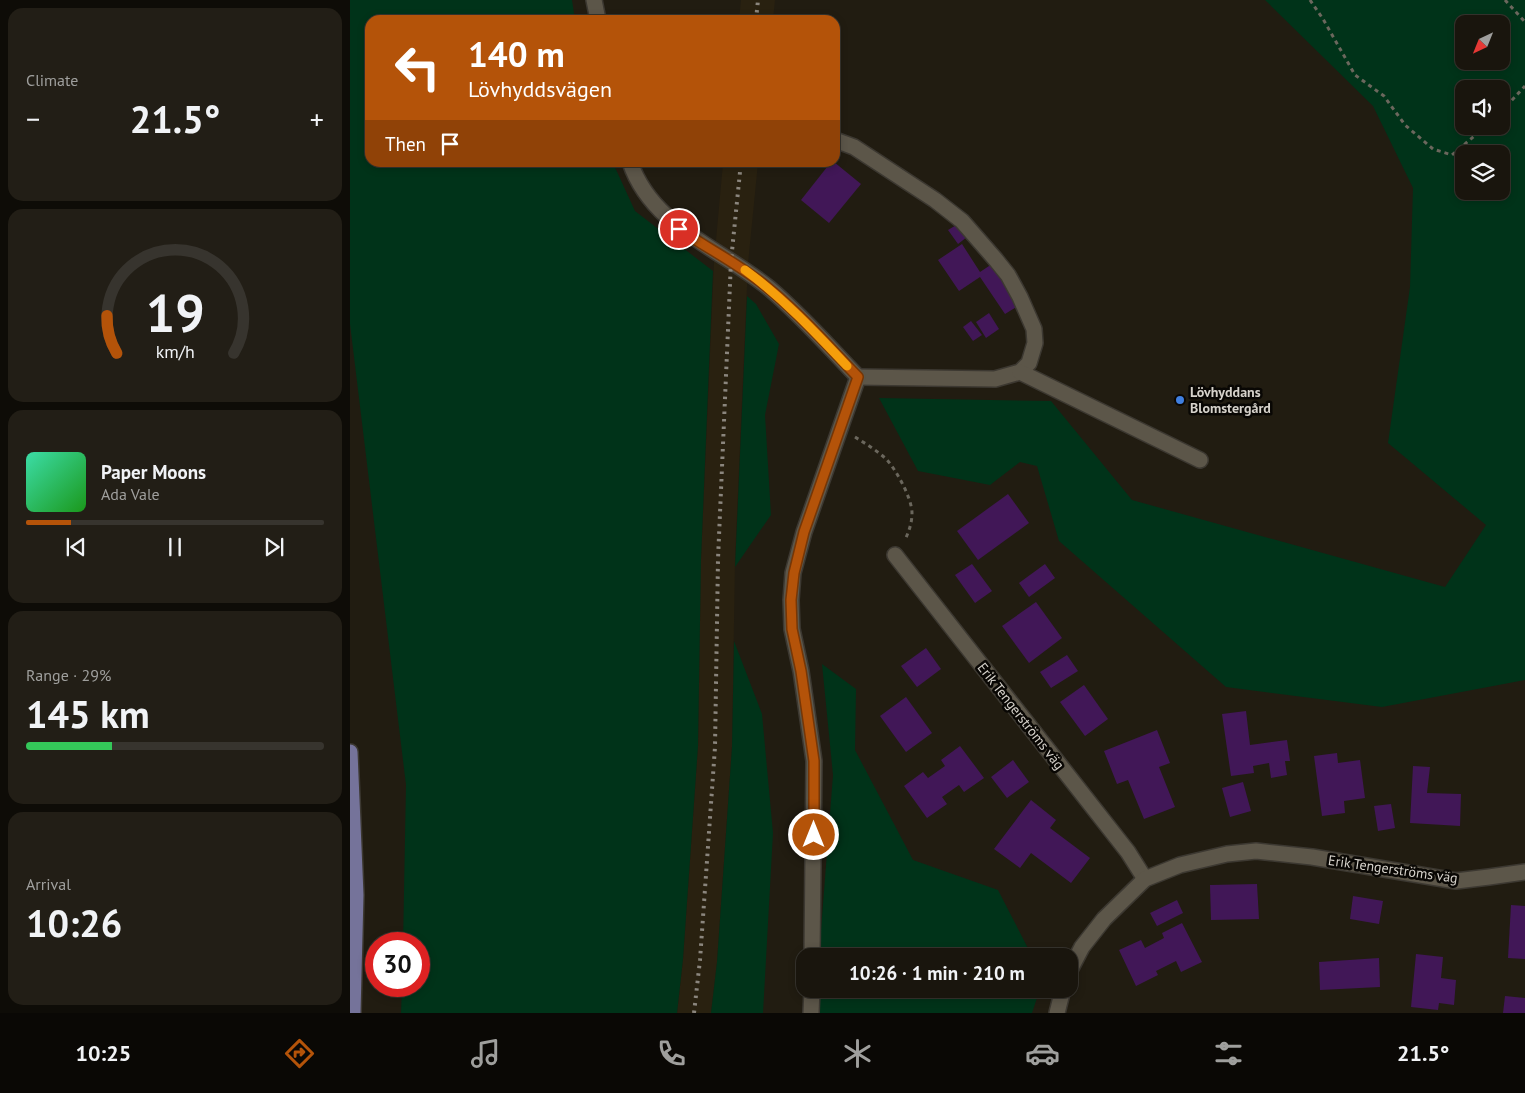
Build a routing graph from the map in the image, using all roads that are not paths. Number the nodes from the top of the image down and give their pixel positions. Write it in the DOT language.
graph roads {
  1 [pos="594,0"];
  2 [pos="597,15"];
  3 [pos="840,142"];
  4 [pos="632,167"];
  5 [pos="1020,372"];
  6 [pos="858,377"];
  7 [pos="1200,460"];
  8 [pos="895,555"];
  9 [pos="350,752"];
  10 [pos="1525,872"];
  11 [pos="1145,879"];
  12 [pos="812,948"];
  13 [pos="1078,955"];
  14 [pos="812,998"];
  15 [pos="1060,998"];
  16 [pos="353,1013"];
  17 [pos="811,1013"];
  18 [pos="1057,1013"];
  1 -- 2 [label="street"];
  3 -- 5 [label="street"];
  4 -- 6 [label="street"];
  5 -- 6 [label="street"];
  5 -- 7 [label="street"];
  6 -- 12 [label="street"];
  8 -- 11 [label="street, Erik Tengerströms väg"];
  9 -- 16 [label="main road"];
  10 -- 11 [label="street, Erik Tengerströms väg"];
  11 -- 13 [label="street, Erik Tengerströms väg"];
  14 -- 17 [label="street"];
  15 -- 18 [label="street"];
}
